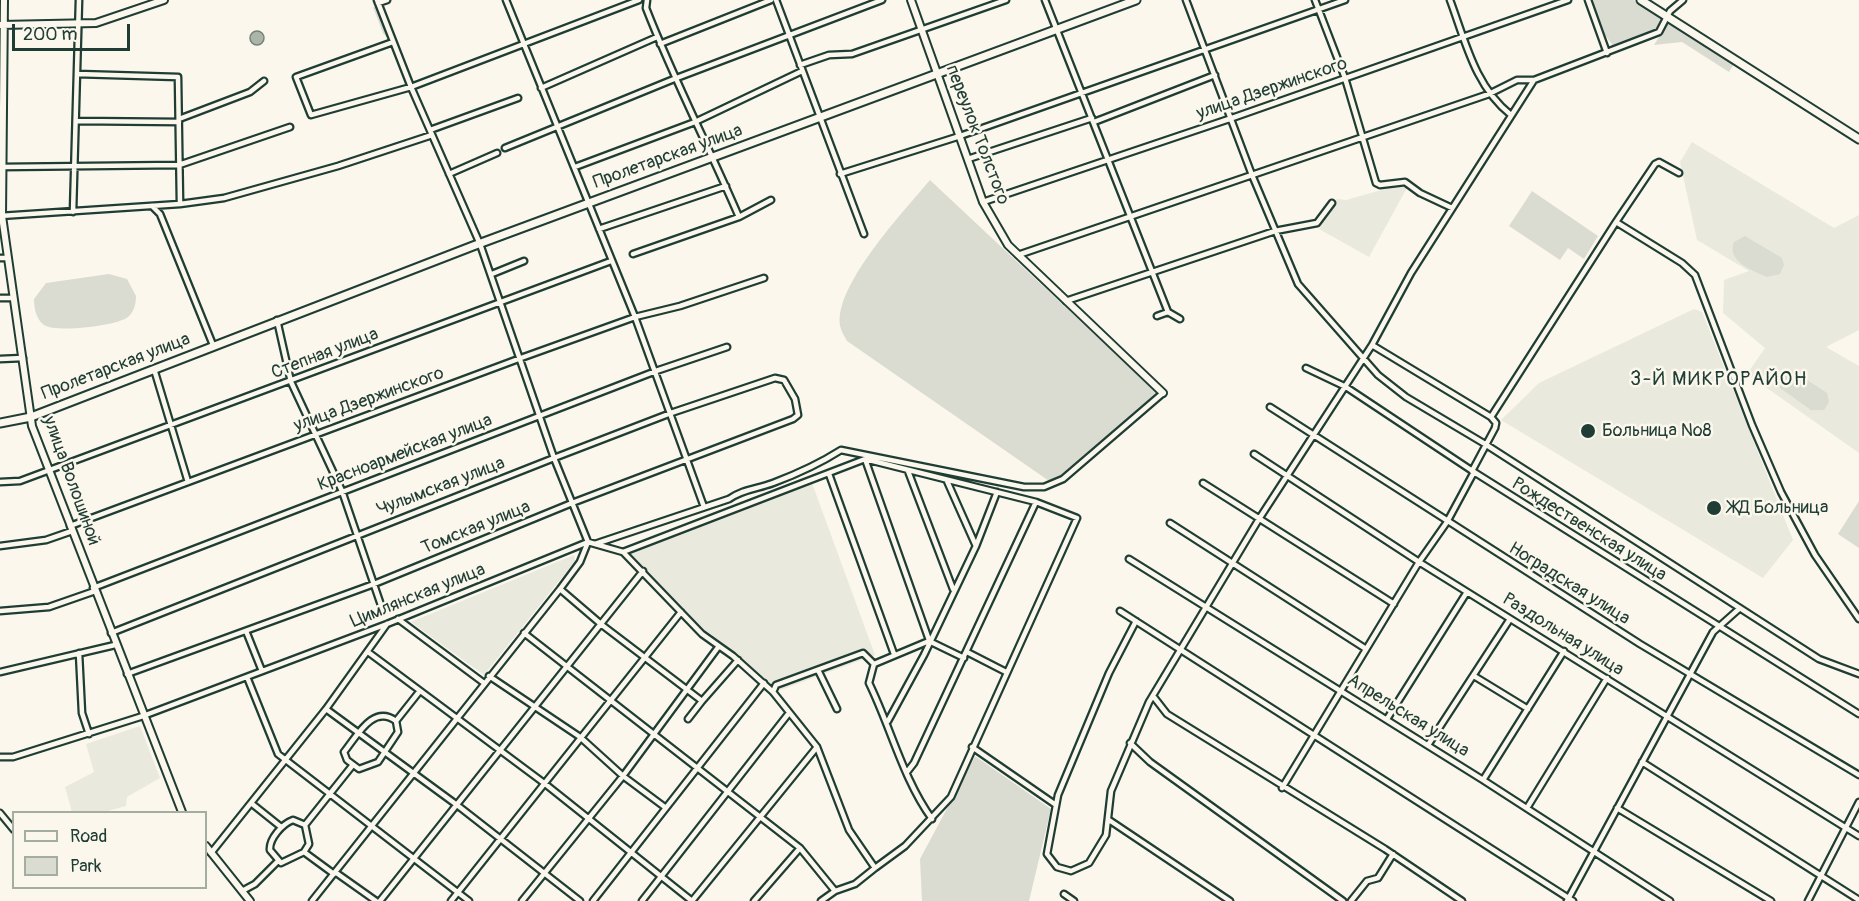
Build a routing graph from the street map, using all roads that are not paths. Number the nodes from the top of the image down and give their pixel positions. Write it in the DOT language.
graph roads {
  1 [pos="4,0"];
  2 [pos="79,0"];
  3 [pos="387,0"];
  4 [pos="506,0"];
  5 [pos="639,0"];
  6 [pos="647,0"];
  7 [pos="771,0"];
  8 [pos="776,0"];
  9 [pos="882,0"];
  10 [pos="911,0"];
  11 [pos="1006,0"];
  12 [pos="1045,0"];
  13 [pos="1136,0"];
  14 [pos="1185,0"];
  15 [pos="1315,0"];
  16 [pos="1345,0"];
  17 [pos="1450,0"];
  18 [pos="1568,0"];
  19 [pos="1588,0"];
  20 [pos="1641,0"];
  21 [pos="1683,0"];
  22 [pos="161,1"];
  23 [pos="378,2"];
  24 [pos="1318,10"];
  25 [pos="1668,18"];
  26 [pos="1,25"];
  27 [pos="78,25"];
  28 [pos="921,27"];
  29 [pos="1056,29"];
  30 [pos="789,36"];
  31 [pos="657,37"];
  32 [pos="1464,37"];
  33 [pos="393,42"];
  34 [pos="660,44"];
  35 [pos="523,46"];
  36 [pos="1205,50"];
  37 [pos="1607,53"];
  38 [pos="801,68"];
  39 [pos="937,72"];
  40 [pos="77,74"];
  41 [pos="1215,75"];
  42 [pos="1345,78"];
  43 [pos="674,79"];
  44 [pos="1534,80"];
  45 [pos="264,81"];
  46 [pos="411,87"];
  47 [pos="541,88"];
  48 [pos="1082,92"];
  49 [pos="1489,94"];
  50 [pos="518,98"];
  51 [pos="1511,115"];
  52 [pos="819,116"];
  53 [pos="1231,118"];
  54 [pos="1093,120"];
  55 [pos="76,121"];
  56 [pos="179,121"];
  57 [pos="695,123"];
  58 [pos="558,126"];
  59 [pos="290,127"];
  60 [pos="431,132"];
  61 [pos="960,136"];
  62 [pos="1363,137"];
  63 [pos="1859,139"];
  64 [pos="506,148"];
  65 [pos="496,153"];
  66 [pos="713,156"];
  67 [pos="968,159"];
  68 [pos="1108,159"];
  69 [pos="75,165"];
  70 [pos="179,165"];
  71 [pos="1,167"];
  72 [pos="575,167"];
  73 [pos="1679,173"];
  74 [pos="449,174"];
  75 [pos="840,174"];
  76 [pos="1252,175"];
  77 [pos="1,177"];
  78 [pos="724,186"];
  79 [pos="771,200"];
  80 [pos="590,202"];
  81 [pos="983,202"];
  82 [pos="1332,203"];
  83 [pos="180,204"];
  84 [pos="168,205"];
  85 [pos="152,206"];
  86 [pos="1452,208"];
  87 [pos="73,212"];
  88 [pos="160,214"];
  89 [pos="1,216"];
  90 [pos="1130,216"];
  91 [pos="740,217"];
  92 [pos="1616,222"];
  93 [pos="599,229"];
  94 [pos="1275,231"];
  95 [pos="864,234"];
  96 [pos="480,244"];
  97 [pos="633,254"];
  98 [pos="1018,255"];
  99 [pos="4,258"];
  100 [pos="524,261"];
  101 [pos="611,261"];
  102 [pos="492,274"];
  103 [pos="1152,274"];
  104 [pos="764,278"];
  105 [pos="0,298"];
  106 [pos="13,298"];
  107 [pos="502,302"];
  108 [pos="1066,302"];
  109 [pos="1168,312"];
  110 [pos="1157,316"];
  111 [pos="635,317"];
  112 [pos="1180,319"];
  113 [pos="277,320"];
  114 [pos="213,345"];
  115 [pos="1372,345"];
  116 [pos="727,347"];
  117 [pos="23,358"];
  118 [pos="521,358"];
  119 [pos="1362,358"];
  120 [pos="0,359"];
  121 [pos="154,368"];
  122 [pos="1306,368"];
  123 [pos="656,371"];
  124 [pos="784,380"];
  125 [pos="291,382"];
  126 [pos="1346,387"];
  127 [pos="1163,393"];
  128 [pos="1270,407"];
  129 [pos="671,413"];
  130 [pos="541,416"];
  131 [pos="31,417"];
  132 [pos="1491,417"];
  133 [pos="0,423"];
  134 [pos="170,426"];
  135 [pos="316,434"];
  136 [pos="1313,435"];
  137 [pos="1485,444"];
  138 [pos="1254,454"];
  139 [pos="555,458"];
  140 [pos="688,459"];
  141 [pos="865,459"];
  142 [pos="48,471"];
  143 [pos="908,471"];
  144 [pos="1473,472"];
  145 [pos="829,474"];
  146 [pos="1287,476"];
  147 [pos="947,481"];
  148 [pos="0,482"];
  149 [pos="188,482"];
  150 [pos="1203,483"];
  151 [pos="342,491"];
  152 [pos="997,492"];
  153 [pos="1036,502"];
  154 [pos="572,503"];
  155 [pos="704,507"];
  156 [pos="1259,519"];
  157 [pos="1447,522"];
  158 [pos="1170,523"];
  159 [pos="71,529"];
  160 [pos="358,534"];
  161 [pos="588,542"];
  162 [pos="596,544"];
  163 [pos="0,546"];
  164 [pos="976,546"];
  165 [pos="623,552"];
  166 [pos="1129,559"];
  167 [pos="1419,562"];
  168 [pos="1232,564"];
  169 [pos="643,572"];
  170 [pos="374,584"];
  171 [pos="560,589"];
  172 [pos="94,590"];
  173 [pos="953,590"];
  174 [pos="1467,591"];
  175 [pos="1394,604"];
  176 [pos="1205,608"];
  177 [pos="1740,608"];
  178 [pos="0,611"];
  179 [pos="383,611"];
  180 [pos="1120,611"];
  181 [pos="681,612"];
  182 [pos="1510,618"];
  183 [pos="398,619"];
  184 [pos="1859,619"];
  185 [pos="1136,621"];
  186 [pos="387,624"];
  187 [pos="602,625"];
  188 [pos="1717,626"];
  189 [pos="246,631"];
  190 [pos="111,633"];
  191 [pos="524,633"];
  192 [pos="929,641"];
  193 [pos="115,645"];
  194 [pos="719,646"];
  195 [pos="1366,649"];
  196 [pos="1180,650"];
  197 [pos="1564,651"];
  198 [pos="368,652"];
  199 [pos="79,653"];
  200 [pos="894,654"];
  201 [pos="965,655"];
  202 [pos="644,656"];
  203 [pos="738,660"];
  204 [pos="874,664"];
  205 [pos="568,666"];
  206 [pos="818,670"];
  207 [pos="262,671"];
  208 [pos="0,672"];
  209 [pos="1006,672"];
  210 [pos="1690,673"];
  211 [pos="127,674"];
  212 [pos="1859,674"];
  213 [pos="489,676"];
  214 [pos="1474,676"];
  215 [pos="247,677"];
  216 [pos="1607,678"];
  217 [pos="484,683"];
  218 [pos="764,683"];
  219 [pos="687,688"];
  220 [pos="1341,691"];
  221 [pos="419,692"];
  222 [pos="773,692"];
  223 [pos="1153,696"];
  224 [pos="611,699"];
  225 [pos="702,701"];
  226 [pos="535,707"];
  227 [pos="326,709"];
  228 [pos="837,709"];
  229 [pos="1528,709"];
  230 [pos="789,713"];
  231 [pos="1859,714"];
  232 [pos="1668,715"];
  233 [pos="143,716"];
  234 [pos="456,718"];
  235 [pos="688,719"];
  236 [pos="1387,719"];
  237 [pos="396,721"];
  238 [pos="888,721"];
  239 [pos="359,733"];
  240 [pos="653,733"];
  241 [pos="89,734"];
  242 [pos="1315,735"];
  243 [pos="580,737"];
  244 [pos="1130,743"];
  245 [pos="1428,745"];
  246 [pos="816,747"];
  247 [pos="972,747"];
  248 [pos="501,751"];
  249 [pos="385,752"];
  250 [pos="0,757"];
  251 [pos="285,760"];
  252 [pos="1642,762"];
  253 [pos="352,765"];
  254 [pos="698,768"];
  255 [pos="413,772"];
  256 [pos="907,772"];
  257 [pos="1859,775"];
  258 [pos="623,776"];
  259 [pos="1483,780"];
  260 [pos="544,783"];
  261 [pos="1282,788"];
  262 [pos="729,792"];
  263 [pos="328,794"];
  264 [pos="1859,802"];
  265 [pos="251,803"];
  266 [pos="1056,804"];
  267 [pos="457,805"];
  268 [pos="666,808"];
  269 [pos="1527,808"];
  270 [pos="1617,808"];
  271 [pos="181,811"];
  272 [pos="0,813"];
  273 [pos="759,816"];
  274 [pos="588,818"];
  275 [pos="932,819"];
  276 [pos="1109,820"];
  277 [pos="305,825"];
  278 [pos="369,826"];
  279 [pos="281,827"];
  280 [pos="1845,827"];
  281 [pos="12,828"];
  282 [pos="1859,836"];
  283 [pos="501,839"];
  284 [pos="207,847"];
  285 [pos="800,848"];
  286 [pos="304,852"];
  287 [pos="631,852"];
  288 [pos="211,853"];
  289 [pos="1594,853"];
  290 [pos="1393,854"];
  291 [pos="413,859"];
  292 [pos="278,861"];
  293 [pos="875,868"];
  294 [pos="334,873"];
  295 [pos="544,873"];
  296 [pos="1821,875"];
  297 [pos="662,876"];
  298 [pos="242,891"];
  299 [pos="835,891"];
  300 [pos="458,892"];
  301 [pos="1064,894"];
  302 [pos="1569,900"];
  303 [pos="1859,900"];
  304 [pos="250,901"];
  305 [pos="312,901"];
  306 [pos="378,901"];
  307 [pos="451,901"];
  308 [pos="470,901"];
  309 [pos="522,901"];
  310 [pos="580,901"];
  311 [pos="593,901"];
  312 [pos="642,901"];
  313 [pos="692,901"];
  314 [pos="754,901"];
  315 [pos="821,901"];
  316 [pos="1074,901"];
  317 [pos="1230,901"];
  318 [pos="1343,901"];
  319 [pos="1350,901"];
  320 [pos="1462,901"];
  321 [pos="1670,901"];
  322 [pos="1771,901"];
  323 [pos="1808,901"];
  1 -- 26 [label="street, улица Волошиной"];
  2 -- 27 [label="street"];
  3 -- 23 [label="street"];
  4 -- 35 [label="street"];
  5 -- 35 [label="street"];
  6 -- 31 [label="street"];
  7 -- 34 [label="street"];
  8 -- 30 [label="street"];
  9 -- 30 [label="street"];
  10 -- 28 [label="street, переулок Толстого"];
  11 -- 28 [label="street"];
  12 -- 29 [label="street"];
  13 -- 29 [label="main road, Пролетарская улица"];
  14 -- 36 [label="street"];
  15 -- 24 [label="street"];
  16 -- 24 [label="street"];
  17 -- 32 [label="street"];
  18 -- 32 [label="street, улица Дзержинского"];
  19 -- 37 [label="street"];
  20 -- 25 [label="main road"];
  21 -- 25 [label="street"];
  22 -- 27 [label="street"];
  23 -- 33 [label="street"];
  24 -- 36 [label="street"];
  24 -- 42 [label="street"];
  25 -- 37 [label="street"];
  25 -- 63 [label="main road"];
  26 -- 27 [label="street"];
  26 -- 71 [label="street, улица Волошиной"];
  27 -- 40 [label="street"];
  28 -- 38 [label="street"];
  28 -- 39 [label="street, переулок Толстого"];
  29 -- 39 [label="main road, Пролетарская улица"];
  29 -- 48 [label="street"];
  30 -- 38 [label="street"];
  30 -- 43 [label="street"];
  31 -- 34 [label="street"];
  31 -- 47 [label="street"];
  32 -- 42 [label="street, улица Дзержинского"];
  32 -- 49 [label="street"];
  33 -- 46 [label="street"];
  33 -- 46 [label="street"];
  34 -- 43 [label="street"];
  35 -- 46 [label="street"];
  35 -- 47 [label="street"];
  36 -- 41 [label="street"];
  36 -- 48 [label="street"];
  37 -- 44 [label="street"];
  38 -- 52 [label="street"];
  38 -- 57 [label="street"];
  39 -- 52 [label="main road, Пролетарская улица"];
  39 -- 61 [label="street, переулок Толстого"];
  40 -- 55 [label="street"];
  40 -- 56 [label="street"];
  41 -- 53 [label="street"];
  41 -- 54 [label="street"];
  42 -- 53 [label="street, улица Дзержинского"];
  42 -- 62 [label="street"];
  43 -- 57 [label="street"];
  43 -- 58 [label="street"];
  44 -- 49 [label="street"];
  44 -- 51 [label="street"];
  45 -- 56 [label="street"];
  46 -- 60 [label="street"];
  47 -- 58 [label="street"];
  48 -- 54 [label="street"];
  48 -- 61 [label="street"];
  49 -- 51 [label="street"];
  49 -- 62 [label="street"];
  50 -- 60 [label="street"];
  51 -- 86 [label="street"];
  52 -- 66 [label="main road, Пролетарская улица"];
  52 -- 75 [label="street"];
  53 -- 68 [label="street, улица Дзержинского"];
  53 -- 76 [label="street"];
  54 -- 67 [label="street"];
  54 -- 68 [label="street"];
  55 -- 56 [label="street"];
  55 -- 69 [label="street"];
  56 -- 70 [label="street"];
  57 -- 66 [label="street"];
  57 -- 72 [label="street"];
  58 -- 64 [label="street"];
  58 -- 72 [label="street"];
  59 -- 70 [label="street"];
  60 -- 74 [label="street"];
  60 -- 83 [label="street"];
  61 -- 67 [label="street, переулок Толстого"];
  61 -- 75 [label="street"];
  62 -- 76 [label="street"];
  62 -- 86 [label="street"];
  65 -- 74 [label="street"];
  66 -- 78 [label="street"];
  66 -- 80 [label="main road, Пролетарская улица"];
  67 -- 81 [label="street, переулок Толстого"];
  68 -- 81 [label="street, улица Дзержинского"];
  68 -- 90 [label="street"];
  69 -- 70 [label="street"];
  69 -- 71 [label="street"];
  69 -- 87 [label="street"];
  70 -- 83 [label="street"];
  71 -- 77 [label="street, улица Волошиной"];
  72 -- 80 [label="street"];
  73 -- 92 [label="street"];
  74 -- 96 [label="street"];
  75 -- 95 [label="street"];
  76 -- 90 [label="street"];
  76 -- 94 [label="street"];
  77 -- 89 [label="street, улица Волошиной"];
  78 -- 91 [label="street"];
  78 -- 93 [label="street"];
  79 -- 91 [label="street"];
  80 -- 93 [label="street"];
  80 -- 96 [label="main road, Пролетарская улица"];
  81 -- 98 [label="street, переулок Толстого"];
  82 -- 94 [label="street"];
  83 -- 84 [label="street"];
  84 -- 85 [label="street"];
  84 -- 88 [label="street"];
  85 -- 87 [label="street"];
  85 -- 88 [label="street, Пролетарская улица"];
  86 -- 115 [label="street"];
  87 -- 89 [label="street"];
  88 -- 114 [label="street, Пролетарская улица"];
  89 -- 99 [label="street, улица Волошиной"];
  90 -- 98 [label="street"];
  90 -- 103 [label="street"];
  91 -- 97 [label="street"];
  92 -- 132 [label="street"];
  92 -- 184 [label="street"];
  93 -- 101 [label="street"];
  94 -- 103 [label="street"];
  94 -- 119 [label="street"];
  96 -- 102 [label="street"];
  96 -- 113 [label="main road, Пролетарская улица"];
  98 -- 108 [label="street, переулок Толстого"];
  99 -- 106 [label="street, улица Волошиной"];
  100 -- 102 [label="street"];
  101 -- 107 [label="street, Степная улица"];
  101 -- 111 [label="street"];
  102 -- 107 [label="street"];
  103 -- 108 [label="street"];
  103 -- 109 [label="street"];
  104 -- 111 [label="street, улица Дзержинского"];
  105 -- 106 [label="street"];
  106 -- 117 [label="street, улица Волошиной"];
  107 -- 118 [label="street"];
  107 -- 125 [label="street, Степная улица"];
  108 -- 127 [label="street, переулок Толстого"];
  109 -- 110 [label="street"];
  109 -- 112 [label="street"];
  111 -- 118 [label="street, улица Дзержинского"];
  111 -- 123 [label="street"];
  113 -- 114 [label="main road, Пролетарская улица"];
  113 -- 125 [label="street"];
  114 -- 121 [label="main road, Пролетарская улица"];
  115 -- 119 [label="street"];
  115 -- 132 [label="street"];
  116 -- 123 [label="street, Красноармейская улица"];
  117 -- 120 [label="street"];
  117 -- 131 [label="street, улица Волошиной"];
  118 -- 130 [label="street"];
  118 -- 135 [label="street, улица Дзержинского"];
  119 -- 126 [label="street"];
  119 -- 137 [label="street"];
  121 -- 131 [label="main road, Пролетарская улица"];
  121 -- 134 [label="street"];
  122 -- 126 [label="street, Рождественская улица"];
  123 -- 129 [label="street"];
  123 -- 130 [label="street, Красноармейская улица"];
  124 -- 129 [label="street, Чулымская улица"];
  124 -- 140 [label="street, Томская улица"];
  125 -- 134 [label="street, Степная улица"];
  125 -- 135 [label="street"];
  126 -- 136 [label="street"];
  126 -- 144 [label="street, Рождественская улица"];
  127 -- 155 [label="street"];
  128 -- 136 [label="street, Ноградская улица"];
  129 -- 139 [label="street, Чулымская улица"];
  129 -- 140 [label="street"];
  130 -- 139 [label="street"];
  130 -- 151 [label="street, Красноармейская улица"];
  131 -- 133 [label="main road, Пролетарская улица"];
  131 -- 142 [label="street, улица Волошиной"];
  132 -- 137 [label="street"];
  134 -- 142 [label="street, Степная улица"];
  134 -- 149 [label="street"];
  135 -- 149 [label="street, улица Дзержинского"];
  135 -- 151 [label="street"];
  136 -- 146 [label="street"];
  136 -- 157 [label="street, Ноградская улица"];
  137 -- 144 [label="street"];
  137 -- 177 [label="street"];
  138 -- 146 [label="street, Раздольная улица"];
  139 -- 154 [label="street"];
  139 -- 160 [label="street, Чулымская улица"];
  140 -- 154 [label="street, Томская улица"];
  140 -- 155 [label="street"];
  141 -- 143 [label="street"];
  141 -- 145 [label="street"];
  141 -- 192 [label="street"];
  142 -- 148 [label="street, Степная улица"];
  142 -- 159 [label="street, улица Волошиной"];
  143 -- 147 [label="street"];
  143 -- 173 [label="street"];
  144 -- 157 [label="street"];
  144 -- 188 [label="street, Рождественская улица"];
  145 -- 165 [label="street"];
  145 -- 200 [label="street"];
  146 -- 156 [label="street"];
  146 -- 167 [label="street, Раздольная улица"];
  147 -- 152 [label="street"];
  147 -- 164 [label="street"];
  149 -- 159 [label="street, улица Дзержинского"];
  150 -- 156 [label="street"];
  151 -- 160 [label="street"];
  151 -- 172 [label="street, Красноармейская улица"];
  152 -- 153 [label="street"];
  152 -- 164 [label="street"];
  153 -- 201 [label="street"];
  153 -- 209 [label="street"];
  154 -- 161 [label="street"];
  154 -- 170 [label="street, Томская улица"];
  155 -- 162 [label="street"];
  156 -- 168 [label="street"];
  156 -- 175 [label="street"];
  157 -- 167 [label="street"];
  157 -- 210 [label="street, Ноградская улица"];
  158 -- 168 [label="street"];
  159 -- 163 [label="street, улица Дзержинского"];
  159 -- 172 [label="street, улица Волошиной"];
  160 -- 170 [label="street"];
  160 -- 190 [label="street, Чулымская улица"];
  161 -- 162 [label="street"];
  161 -- 171 [label="street"];
  161 -- 183 [label="street, Цимлянская улица"];
  162 -- 165 [label="street"];
  164 -- 173 [label="street"];
  165 -- 169 [label="street"];
  166 -- 176 [label="street, Апрельская улица"];
  167 -- 174 [label="street, Раздольная улица"];
  167 -- 175 [label="street"];
  168 -- 176 [label="street"];
  168 -- 195 [label="street"];
  169 -- 181 [label="street"];
  169 -- 187 [label="street"];
  170 -- 179 [label="street"];
  170 -- 189 [label="street, Томская улица"];
  171 -- 187 [label="street"];
  171 -- 191 [label="street"];
  172 -- 178 [label="street, Красноармейская улица"];
  172 -- 190 [label="street, улица Волошиной"];
  173 -- 192 [label="street"];
  174 -- 182 [label="street, Раздольная улица"];
  174 -- 236 [label="street"];
  175 -- 195 [label="street"];
  176 -- 196 [label="street"];
  176 -- 220 [label="street, Апрельская улица"];
  177 -- 188 [label="street"];
  177 -- 212 [label="street"];
  180 -- 185 [label="street"];
  181 -- 194 [label="street"];
  181 -- 202 [label="street"];
  182 -- 197 [label="street, Раздольная улица"];
  182 -- 214 [label="street"];
  183 -- 186 [label="street, Цимлянская улица"];
  183 -- 217 [label="street"];
  185 -- 196 [label="street"];
  185 -- 266 [label="street"];
  186 -- 198 [label="street"];
  186 -- 207 [label="street, Цимлянская улица"];
  187 -- 202 [label="street"];
  187 -- 205 [label="street"];
  188 -- 210 [label="street"];
  188 -- 231 [label="street, Рождественская улица"];
  189 -- 207 [label="street"];
  189 -- 211 [label="street, Томская улица"];
  190 -- 193 [label="street, улица Волошиной"];
  191 -- 205 [label="street"];
  191 -- 213 [label="street"];
  192 -- 200 [label="street"];
  192 -- 201 [label="street"];
  192 -- 238 [label="street"];
  193 -- 199 [label="street"];
  193 -- 211 [label="street, улица Волошиной"];
  194 -- 203 [label="street"];
  194 -- 219 [label="street"];
  195 -- 220 [label="street"];
  196 -- 223 [label="street"];
  196 -- 242 [label="street"];
  197 -- 216 [label="street, Раздольная улица"];
  197 -- 229 [label="street"];
  198 -- 221 [label="street"];
  198 -- 227 [label="street"];
  199 -- 208 [label="street"];
  199 -- 241 [label="street"];
  200 -- 204 [label="street"];
  201 -- 209 [label="street"];
  201 -- 256 [label="street"];
  202 -- 219 [label="street"];
  202 -- 224 [label="street"];
  203 -- 218 [label="street"];
  203 -- 225 [label="street"];
  204 -- 206 [label="street"];
  204 -- 238 [label="street"];
  205 -- 224 [label="street"];
  205 -- 226 [label="street"];
  206 -- 222 [label="street"];
  206 -- 228 [label="street"];
  207 -- 215 [label="street, Цимлянская улица"];
  209 -- 247 [label="street"];
  210 -- 232 [label="street"];
  210 -- 257 [label="street, Ноградская улица"];
  211 -- 233 [label="street, улица Волошиной"];
  213 -- 217 [label="street"];
  213 -- 226 [label="street"];
  214 -- 229 [label="street"];
  214 -- 245 [label="street"];
  215 -- 233 [label="street, Цимлянская улица"];
  215 -- 251 [label="street"];
  216 -- 232 [label="street, Раздольная улица"];
  216 -- 269 [label="street"];
  217 -- 234 [label="street"];
  218 -- 222 [label="street"];
  218 -- 254 [label="street"];
  219 -- 225 [label="street"];
  219 -- 240 [label="street"];
  220 -- 236 [label="street, Апрельская улица"];
  220 -- 242 [label="street"];
  221 -- 234 [label="street"];
  221 -- 237 [label="street"];
  222 -- 230 [label="street"];
  223 -- 244 [label="street"];
  223 -- 261 [label="street"];
  224 -- 240 [label="street"];
  224 -- 243 [label="street"];
  225 -- 235 [label="street"];
  226 -- 243 [label="street"];
  226 -- 248 [label="street"];
  227 -- 239 [label="street"];
  227 -- 251 [label="street"];
  229 -- 259 [label="street"];
  230 -- 246 [label="street"];
  230 -- 262 [label="street"];
  232 -- 252 [label="street"];
  232 -- 280 [label="street, Раздольная улица"];
  233 -- 241 [label="street, Цимлянская улица"];
  233 -- 271 [label="street, улица Волошиной"];
  234 -- 248 [label="street"];
  234 -- 255 [label="street"];
  236 -- 245 [label="street, Апрельская улица"];
  237 -- 239 [label="street"];
  237 -- 249 [label="street"];
  238 -- 256 [label="street"];
  239 -- 249 [label="street"];
  239 -- 253 [label="street"];
  240 -- 254 [label="street"];
  240 -- 258 [label="street"];
  241 -- 250 [label="street, Цимлянская улица"];
  242 -- 261 [label="street"];
  242 -- 302 [label="street"];
  243 -- 258 [label="street"];
  243 -- 260 [label="street"];
  244 -- 276 [label="street"];
  244 -- 318 [label="street"];
  245 -- 259 [label="street, Апрельская улица"];
  246 -- 273 [label="street"];
  246 -- 293 [label="street"];
  247 -- 266 [label="street"];
  247 -- 275 [label="street"];
  248 -- 260 [label="street"];
  248 -- 267 [label="street"];
  249 -- 253 [label="street"];
  249 -- 255 [label="street"];
  251 -- 263 [label="street"];
  251 -- 265 [label="street"];
  252 -- 270 [label="street"];
  252 -- 296 [label="street"];
  253 -- 263 [label="street"];
  254 -- 262 [label="street"];
  254 -- 268 [label="street"];
  255 -- 267 [label="street"];
  255 -- 278 [label="street"];
  256 -- 275 [label="street"];
  258 -- 268 [label="street"];
  258 -- 274 [label="street"];
  259 -- 269 [label="street, Апрельская улица"];
  260 -- 274 [label="street"];
  260 -- 283 [label="street"];
  261 -- 290 [label="street"];
  262 -- 273 [label="street"];
  262 -- 297 [label="street"];
  263 -- 277 [label="street"];
  263 -- 278 [label="street"];
  264 -- 280 [label="street"];
  265 -- 279 [label="street"];
  265 -- 288 [label="street"];
  266 -- 276 [label="street"];
  267 -- 283 [label="street"];
  267 -- 291 [label="street"];
  268 -- 287 [label="street"];
  269 -- 289 [label="street, Апрельская улица"];
  270 -- 289 [label="street"];
  270 -- 322 [label="street"];
  272 -- 281 [label="street"];
  273 -- 285 [label="street"];
  273 -- 313 [label="street"];
  274 -- 287 [label="street"];
  274 -- 295 [label="street"];
  275 -- 293 [label="street"];
  276 -- 317 [label="street"];
  277 -- 279 [label="street"];
  277 -- 286 [label="street"];
  278 -- 291 [label="street"];
  278 -- 294 [label="street"];
  279 -- 292 [label="street"];
  280 -- 282 [label="street, Раздольная улица"];
  280 -- 296 [label="street"];
  283 -- 295 [label="street"];
  283 -- 300 [label="street"];
  284 -- 288 [label="street"];
  285 -- 299 [label="street"];
  285 -- 314 [label="street"];
  286 -- 292 [label="street"];
  286 -- 294 [label="street"];
  287 -- 297 [label="street"];
  287 -- 311 [label="street"];
  288 -- 298 [label="street"];
  289 -- 302 [label="street"];
  289 -- 321 [label="street, Апрельская улица"];
  290 -- 319 [label="street"];
  290 -- 320 [label="street"];
  291 -- 300 [label="street"];
  291 -- 306 [label="street"];
  292 -- 298 [label="street"];
  293 -- 299 [label="street"];
  294 -- 305 [label="street"];
  294 -- 306 [label="street"];
  295 -- 309 [label="street"];
  295 -- 310 [label="street"];
  296 -- 303 [label="street"];
  296 -- 323 [label="street"];
  297 -- 312 [label="street"];
  297 -- 313 [label="street"];
  298 -- 304 [label="street"];
  299 -- 315 [label="street"];
  300 -- 307 [label="street"];
  300 -- 308 [label="street"];
  301 -- 316 [label="street"];
}
